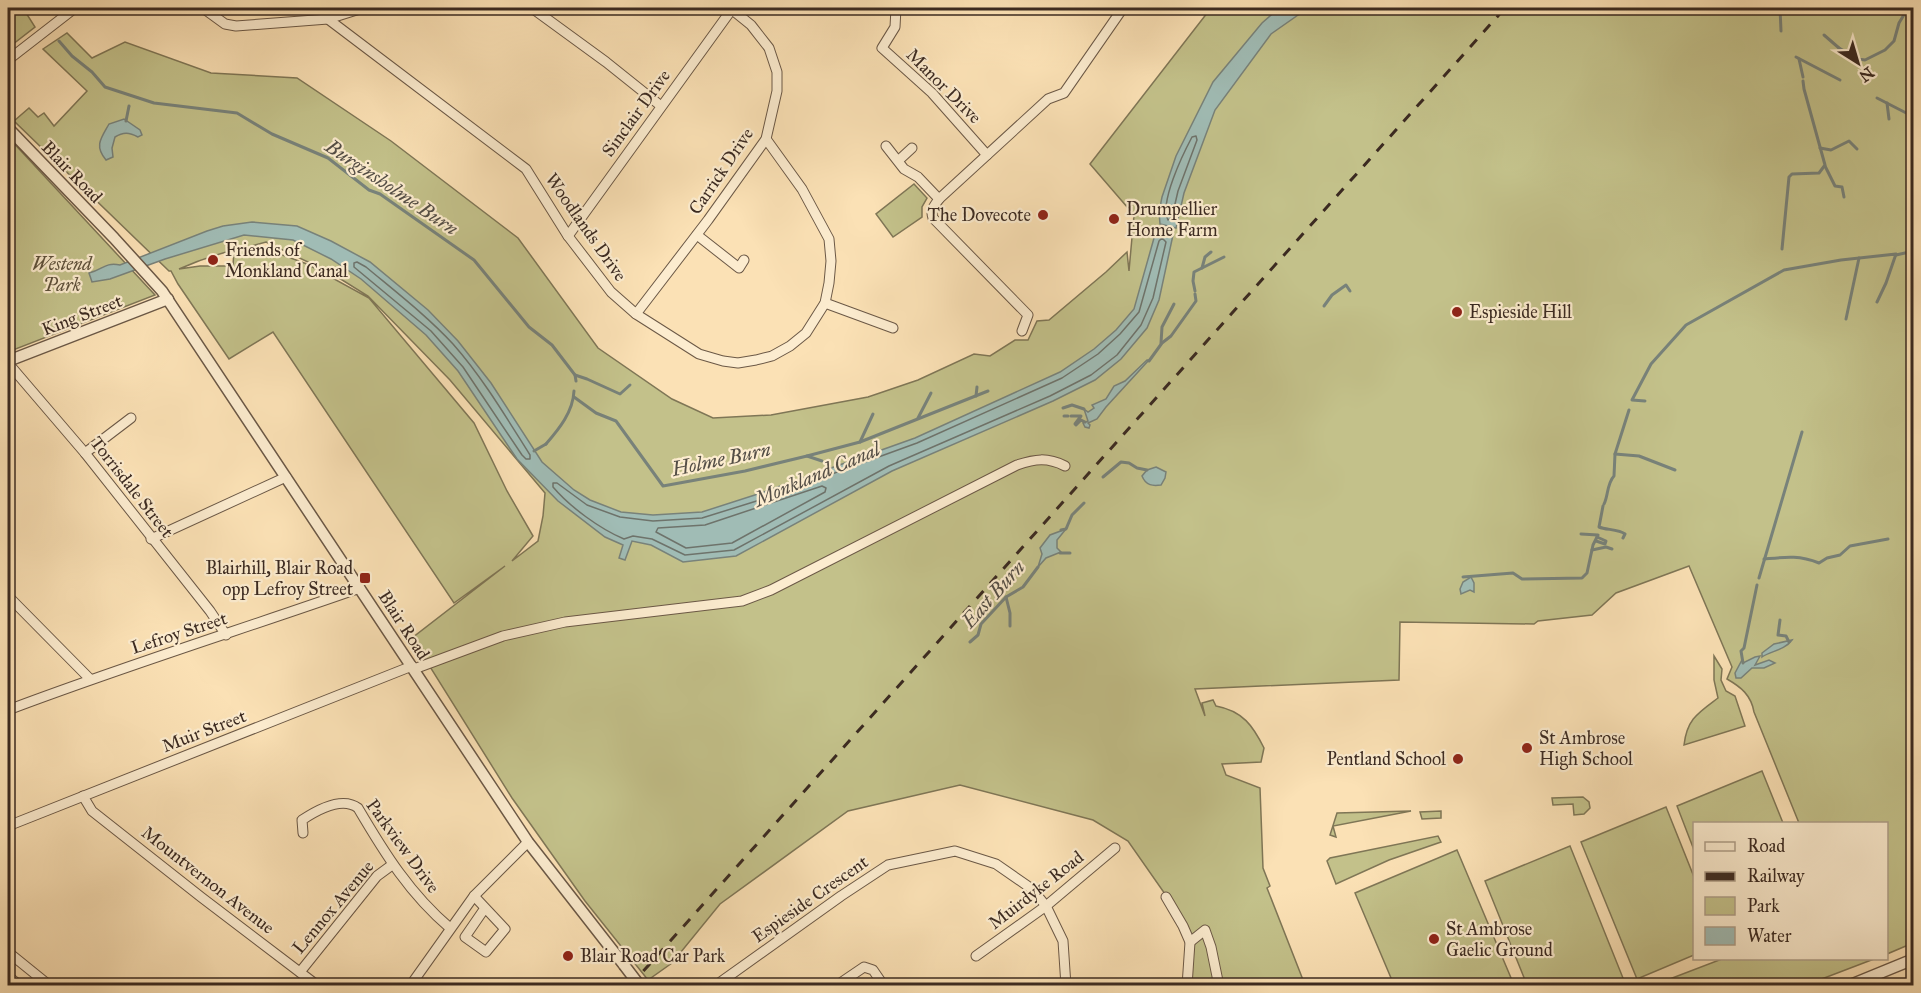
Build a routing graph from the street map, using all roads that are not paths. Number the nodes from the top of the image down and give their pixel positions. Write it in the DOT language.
graph roads {
  1 [pos="75,8"];
  2 [pos="203,8"];
  3 [pos="363,8"];
  4 [pos="532,8"];
  5 [pos="731,8"];
  6 [pos="896,8"];
  7 [pos="1123,8"];
  8 [pos="328,19"];
  9 [pos="8,60"];
  10 [pos="661,106"];
  11 [pos="8,128"];
  12 [pos="765,139"];
  13 [pos="886,146"];
  14 [pos="912,148"];
  15 [pos="987,155"];
  16 [pos="899,160"];
  17 [pos="939,199"];
  18 [pos="697,235"];
  19 [pos="568,236"];
  20 [pos="739,267"];
  21 [pos="168,299"];
  22 [pos="825,303"];
  23 [pos="636,314"];
  24 [pos="893,328"];
  25 [pos="1022,331"];
  26 [pos="8,362"];
  27 [pos="131,418"];
  28 [pos="85,453"];
  29 [pos="1065,466"];
  30 [pos="286,477"];
  31 [pos="151,539"];
  32 [pos="360,588"];
  33 [pos="8,596"];
  34 [pos="226,635"];
  35 [pos="413,668"];
  36 [pos="90,679"];
  37 [pos="8,710"];
  38 [pos="83,796"];
  39 [pos="8,826"];
  40 [pos="303,833"];
  41 [pos="528,842"];
  42 [pos="1115,848"];
  43 [pos="392,865"];
  44 [pos="474,896"];
  45 [pos="1166,897"];
  46 [pos="1046,906"];
  47 [pos="485,908"];
  48 [pos="450,928"];
  49 [pos="1190,942"];
  50 [pos="8,952"];
  51 [pos="976,956"];
  52 [pos="1914,959"];
  53 [pos="300,972"];
  54 [pos="8,976"];
  55 [pos="20,986"];
  56 [pos="50,986"];
  57 [pos="318,986"];
  58 [pos="410,986"];
  59 [pos="640,986"];
  60 [pos="715,986"];
  61 [pos="836,986"];
  62 [pos="884,986"];
  63 [pos="1065,986"];
  64 [pos="1187,986"];
  65 [pos="1219,986"];
  66 [pos="1848,986"];
  1 -- 9 [label="street"];
  2 -- 8 [label="street"];
  3 -- 8 [label="street"];
  4 -- 10 [label="street"];
  5 -- 10 [label="street, Sinclair Drive"];
  5 -- 12 [label="street, Carrick Drive"];
  6 -- 15 [label="street, Manor Drive"];
  7 -- 15 [label="street"];
  8 -- 19 [label="street, Woodlands Drive"];
  10 -- 19 [label="street, Sinclair Drive"];
  11 -- 21 [label="street, Blair Road"];
  12 -- 18 [label="street, Carrick Drive"];
  12 -- 22 [label="street, Woodlands Drive"];
  13 -- 16 [label="street"];
  14 -- 16 [label="street"];
  15 -- 17 [label="street"];
  16 -- 17 [label="street"];
  17 -- 25 [label="street"];
  18 -- 20 [label="street"];
  18 -- 23 [label="street, Carrick Drive"];
  19 -- 23 [label="street, Woodlands Drive"];
  21 -- 26 [label="street, King Street"];
  21 -- 30 [label="street, Blair Road"];
  22 -- 23 [label="street, Woodlands Drive"];
  22 -- 24 [label="street"];
  26 -- 28 [label="street, Torrisdale Street"];
  27 -- 28 [label="street"];
  28 -- 31 [label="street, Torrisdale Street"];
  29 -- 35 [label="street, Muir Street"];
  30 -- 31 [label="street"];
  30 -- 32 [label="street, Blair Road"];
  31 -- 34 [label="street, Torrisdale Street"];
  32 -- 34 [label="street, Lefroy Street"];
  32 -- 35 [label="street, Blair Road"];
  33 -- 36 [label="street"];
  34 -- 36 [label="street, Lefroy Street"];
  35 -- 38 [label="street, Muir Street"];
  35 -- 41 [label="street, Blair Road"];
  36 -- 37 [label="street, Lefroy Street"];
  38 -- 39 [label="street, Muir Street"];
  38 -- 53 [label="street, Mountvernon Avenue"];
  40 -- 43 [label="street, Parkview Drive"];
  41 -- 44 [label="street"];
  41 -- 59 [label="street, Blair Road, bridge"];
  42 -- 46 [label="street, Muirdyke Road"];
  43 -- 48 [label="street, Parkview Drive"];
  43 -- 53 [label="street, Lennox Avenue"];
  44 -- 47 [label="street"];
  44 -- 48 [label="street"];
  45 -- 49 [label="street"];
  46 -- 51 [label="street, Muirdyke Road"];
  46 -- 60 [label="street, Espieside Crescent"];
  46 -- 63 [label="street, Espieside Crescent"];
  47 -- 47 [label="street"];
  48 -- 58 [label="street"];
  49 -- 64 [label="street"];
  49 -- 65 [label="street"];
  50 -- 56 [label="street"];
  52 -- 66 [label="street"];
  53 -- 57 [label="street, Mountvernon Avenue"];
  54 -- 55 [label="street"];
  61 -- 62 [label="street"];
}
